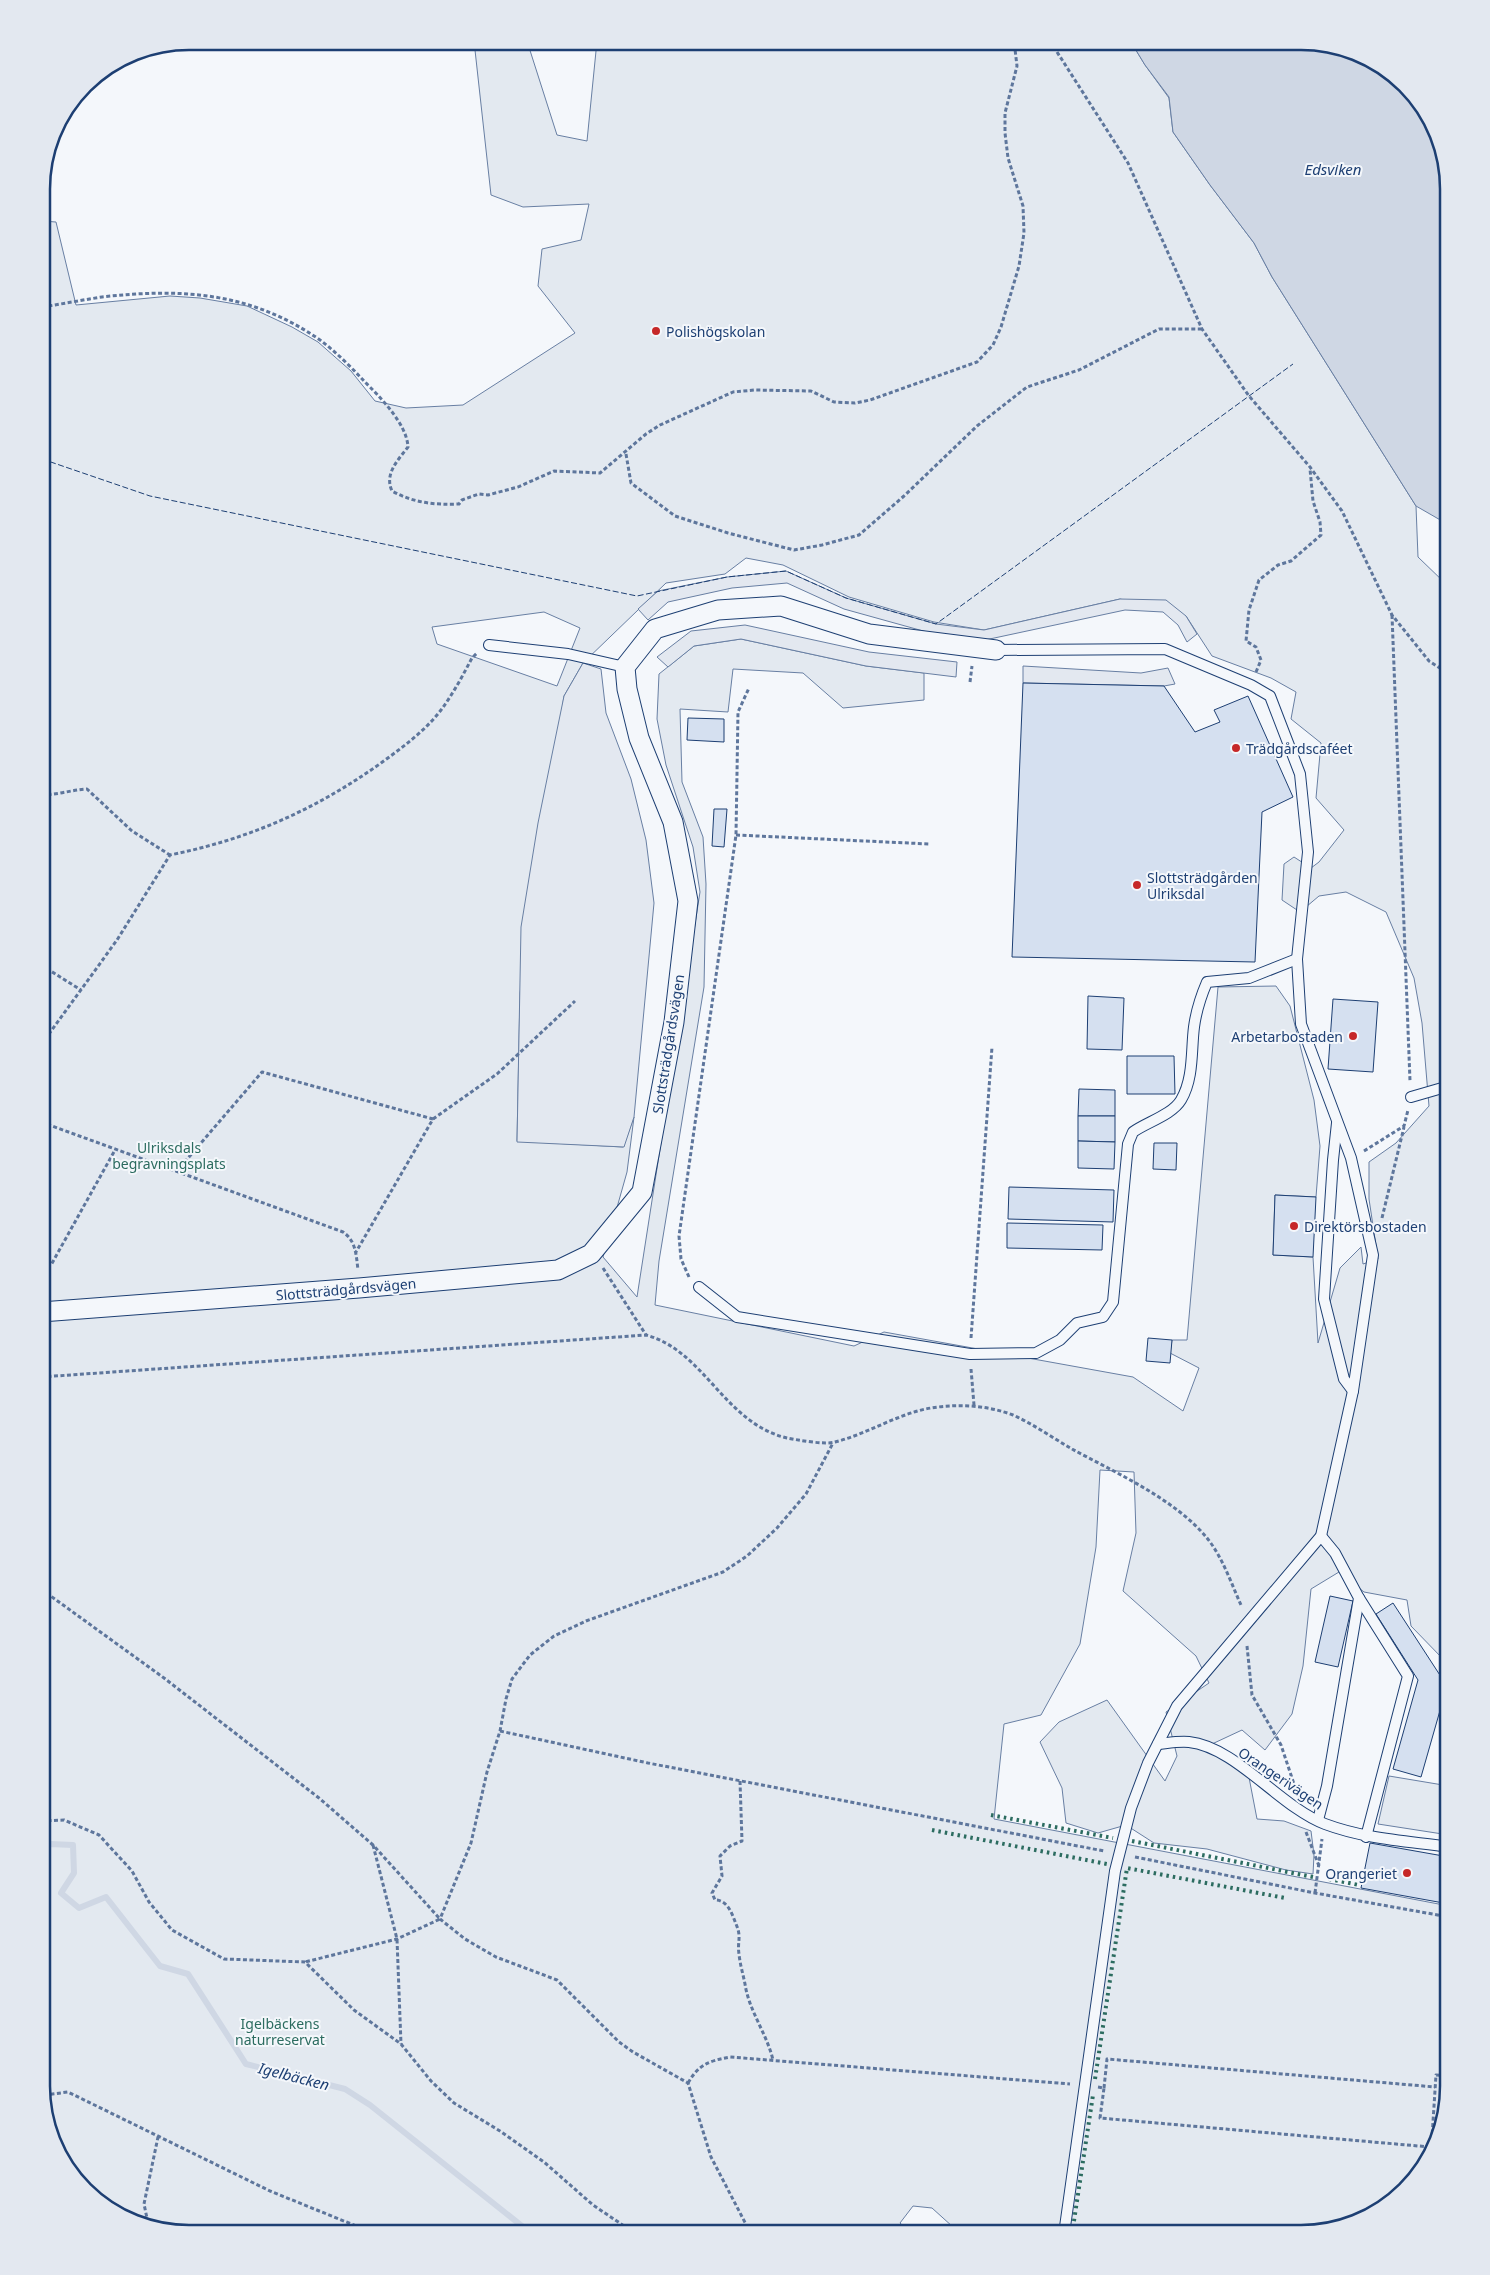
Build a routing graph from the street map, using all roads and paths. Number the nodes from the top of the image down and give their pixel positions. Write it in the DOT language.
graph roads {
  1 [pos="1015,50"];
  2 [pos="1055,50"];
  3 [pos="50,306"];
  4 [pos="1202,328"];
  5 [pos="626,453"];
  6 [pos="1310,467"];
  7 [pos="1392,615"];
  8 [pos="489,645"];
  9 [pos="996,650"];
  10 [pos="625,668"];
  11 [pos="1440,668"];
  12 [pos="1251,685"];
  13 [pos="749,688"];
  14 [pos="50,795"];
  15 [pos="736,835"];
  16 [pos="930,844"];
  17 [pos="170,855"];
  18 [pos="1297,959"];
  19 [pos="50,971"];
  20 [pos="81,990"];
  21 [pos="574,1001"];
  22 [pos="50,1033"];
  23 [pos="992,1047"];
  24 [pos="1440,1089"];
  25 [pos="1411,1097"];
  26 [pos="433,1119"];
  27 [pos="1337,1121"];
  28 [pos="50,1125"];
  29 [pos="1404,1126"];
  30 [pos="114,1150"];
  31 [pos="1351,1158"];
  32 [pos="176,1172"];
  33 [pos="356,1252"];
  34 [pos="591,1254"];
  35 [pos="1372,1255"];
  36 [pos="50,1266"];
  37 [pos="698,1287"];
  38 [pos="359,1288"];
  39 [pos="50,1311"];
  40 [pos="646,1335"];
  41 [pos="970,1354"];
  42 [pos="50,1376"];
  43 [pos="1353,1391"];
  44 [pos="974,1405"];
  45 [pos="833,1443"];
  46 [pos="1321,1536"];
  47 [pos="50,1596"];
  48 [pos="1359,1598"];
  49 [pos="1245,1624"];
  50 [pos="500,1731"];
  51 [pos="1158,1744"];
  52 [pos="740,1781"];
  53 [pos="1300,1808"];
  54 [pos="50,1821"];
  55 [pos="1321,1822"];
  56 [pos="1366,1836"];
  57 [pos="373,1845"];
  58 [pos="1440,1846"];
  59 [pos="1118,1854"];
  60 [pos="1319,1866"];
  61 [pos="1315,1893"];
  62 [pos="1440,1915"];
  63 [pos="440,1919"];
  64 [pos="397,1939"];
  65 [pos="305,1962"];
  66 [pos="401,2044"];
  67 [pos="773,2060"];
  68 [pos="1440,2075"];
  69 [pos="688,2083"];
  70 [pos="1085,2086"];
  71 [pos="1435,2087"];
  72 [pos="1104,2088"];
  73 [pos="50,2093"];
  74 [pos="1431,2133"];
  75 [pos="158,2136"];
  76 [pos="1425,2147"];
  77 [pos="147,2219"];
  78 [pos="354,2225"];
  79 [pos="623,2225"];
  80 [pos="746,2225"];
  81 [pos="1065,2225"];
  1 -- 5 [label="path"];
  2 -- 4 [label="path"];
  3 -- 5 [label="path"];
  4 -- 5 [label="path"];
  4 -- 6 [label="path"];
  6 -- 7 [label="path"];
  6 -- 12 [label="path"];
  7 -- 11 [label="path"];
  7 -- 25 [label="path"];
  8 -- 10 [label="lane"];
  8 -- 17 [label="path"];
  9 -- 10 [label="street"];
  9 -- 12 [label="lane"];
  10 -- 34 [label="street, Slottsträdgårdsvägen"];
  12 -- 18 [label="lane"];
  13 -- 15 [label="path"];
  14 -- 17 [label="path"];
  15 -- 16 [label="path"];
  15 -- 37 [label="path"];
  17 -- 20 [label="path"];
  18 -- 27 [label="lane"];
  18 -- 41 [label="lane"];
  19 -- 20 [label="path"];
  20 -- 22 [label="path"];
  21 -- 26 [label="path"];
  23 -- 41 [label="path"];
  24 -- 25 [label="lane"];
  25 -- 29 [label="path"];
  26 -- 32 [label="path"];
  26 -- 33 [label="path"];
  27 -- 31 [label="lane"];
  27 -- 43 [label="lane"];
  28 -- 30 [label="path"];
  29 -- 31 [label="path"];
  29 -- 35 [label="path"];
  30 -- 32 [label="path"];
  30 -- 36 [label="path"];
  31 -- 35 [label="lane"];
  32 -- 33 [label="path"];
  33 -- 38 [label="path"];
  34 -- 38 [label="street, Slottsträdgårdsvägen"];
  34 -- 40 [label="path"];
  35 -- 43 [label="lane"];
  37 -- 41 [label="lane"];
  38 -- 39 [label="street, Slottsträdgårdsvägen"];
  40 -- 42 [label="path"];
  40 -- 45 [label="path"];
  41 -- 44 [label="path"];
  43 -- 46 [label="lane"];
  44 -- 45 [label="path"];
  44 -- 49 [label="path"];
  45 -- 50 [label="path"];
  46 -- 48 [label="lane"];
  46 -- 49 [label="lane"];
  47 -- 57 [label="path"];
  48 -- 55 [label="lane"];
  48 -- 56 [label="lane"];
  49 -- 51 [label="lane"];
  49 -- 53 [label="path"];
  50 -- 52 [label="path"];
  50 -- 63 [label="path"];
  51 -- 53 [label="lane, Orangerivägen"];
  51 -- 59 [label="lane"];
  52 -- 59 [label="path"];
  52 -- 67 [label="path"];
  53 -- 55 [label="lane, Orangerivägen"];
  53 -- 60 [label="path"];
  54 -- 65 [label="path"];
  55 -- 56 [label="lane, Orangerivägen"];
  55 -- 60 [label="path"];
  56 -- 58 [label="lane, Orangerivägen"];
  57 -- 63 [label="path"];
  57 -- 64 [label="path"];
  59 -- 61 [label="path"];
  59 -- 70 [label="lane"];
  60 -- 61 [label="path"];
  61 -- 62 [label="path"];
  63 -- 64 [label="path"];
  63 -- 69 [label="path"];
  64 -- 65 [label="path"];
  64 -- 66 [label="path"];
  65 -- 66 [label="path"];
  66 -- 79 [label="path"];
  67 -- 69 [label="path"];
  67 -- 70 [label="path"];
  68 -- 71 [label="path"];
  69 -- 80 [label="path"];
  70 -- 72 [label="path"];
  70 -- 81 [label="lane"];
  71 -- 72 [label="path"];
  71 -- 74 [label="path"];
  72 -- 76 [label="path"];
  73 -- 75 [label="path"];
  75 -- 77 [label="path"];
  75 -- 78 [label="path"];
}
